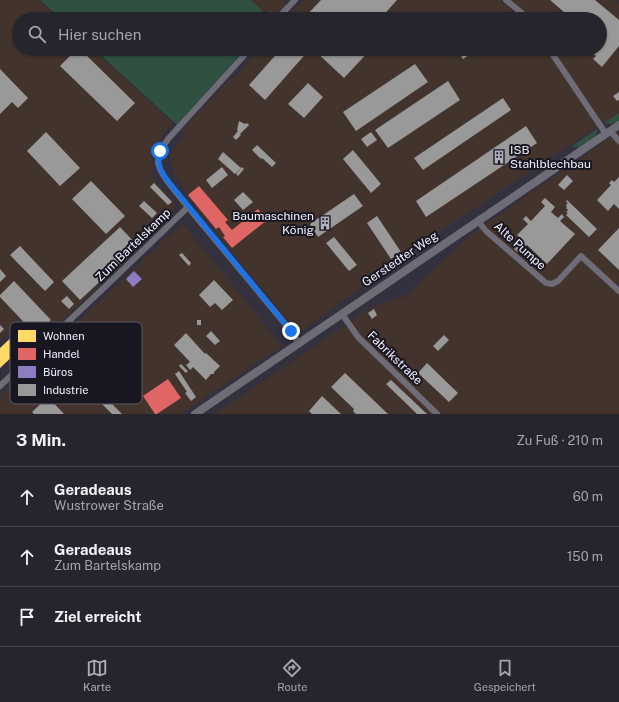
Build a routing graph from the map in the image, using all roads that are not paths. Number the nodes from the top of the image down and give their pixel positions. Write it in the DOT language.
graph roads {
  1 [pos="295,0"];
  2 [pos="506,0"];
  3 [pos="284,12"];
  4 [pos="521,12"];
  5 [pos="244,56"];
  6 [pos="554,56"];
  7 [pos="619,125"];
  8 [pos="608,132"];
  9 [pos="619,141"];
  10 [pos="188,207"];
  11 [pos="478,221"];
  12 [pos="619,291"];
  13 [pos="342,314"];
  14 [pos="68,322"];
  15 [pos="299,344"];
  16 [pos="10,377"];
  17 [pos="0,386"];
  18 [pos="195,414"];
  19 [pos="438,414"];
  1 -- 3 [label="street"];
  2 -- 4 [label="street"];
  5 -- 10 [label="street"];
  6 -- 8 [label="street"];
  7 -- 8 [label="street, Gerstedter Weg"];
  8 -- 9 [label="street"];
  8 -- 11 [label="street, Gerstedter Weg"];
  10 -- 14 [label="street, Zum Bartelskamp"];
  10 -- 15 [label="street, Zum Bartelskamp"];
  11 -- 12 [label="street, Alte Pumpe"];
  11 -- 13 [label="street, Gerstedter Weg"];
  13 -- 15 [label="street, Gerstedter Weg"];
  13 -- 19 [label="street, Fabrikstraße"];
  15 -- 18 [label="street, Gerstedter Weg"];
  16 -- 17 [label="street, Zum Bartelskamp"];
}
